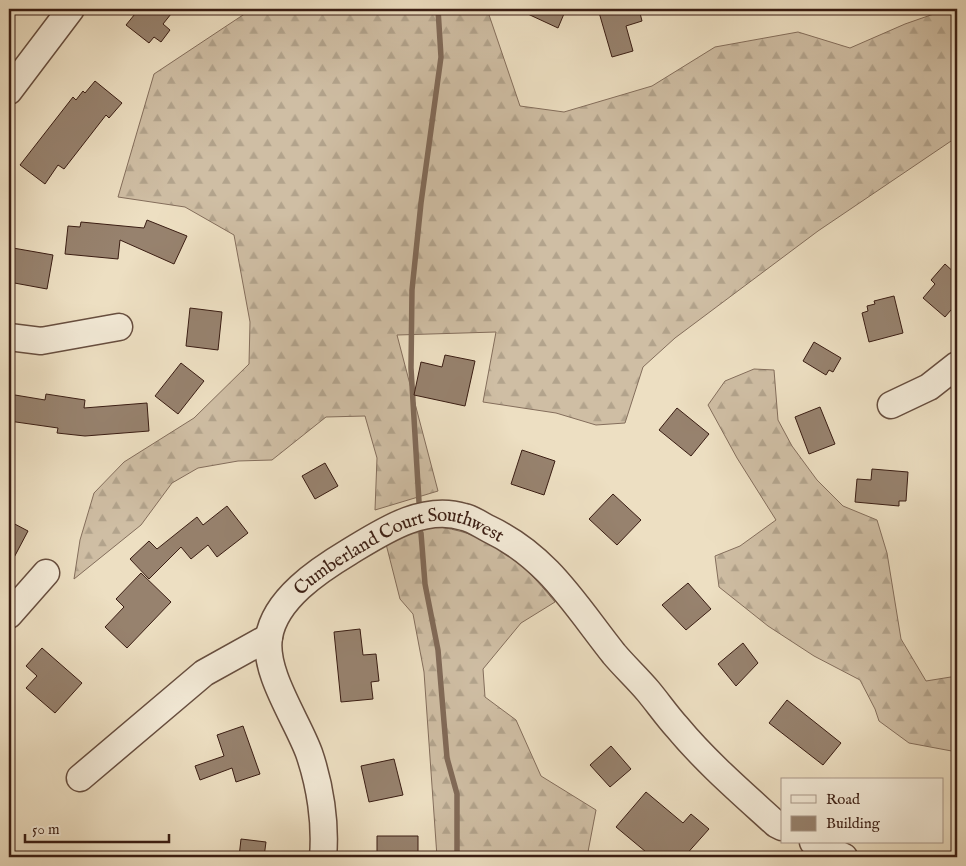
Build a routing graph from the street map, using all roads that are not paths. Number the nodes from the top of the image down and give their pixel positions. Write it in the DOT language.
graph roads {
  1 [pos="71,9"];
  2 [pos="9,91"];
  3 [pos="119,327"];
  4 [pos="9,338"];
  5 [pos="957,365"];
  6 [pos="891,405"];
  7 [pos="46,573"];
  8 [pos="9,615"];
  9 [pos="269,637"];
  10 [pos="80,778"];
  11 [pos="781,826"];
  12 [pos="818,844"];
  13 [pos="323,857"];
  14 [pos="844,857"];
  1 -- 2 [label="street"];
  3 -- 4 [label="street"];
  5 -- 6 [label="street"];
  7 -- 8 [label="street"];
  9 -- 10 [label="street"];
  9 -- 11 [label="street, Cumberland Court Southwest"];
  9 -- 13 [label="street, Cumberland Court Southwest"];
  12 -- 14 [label="street"];
}
